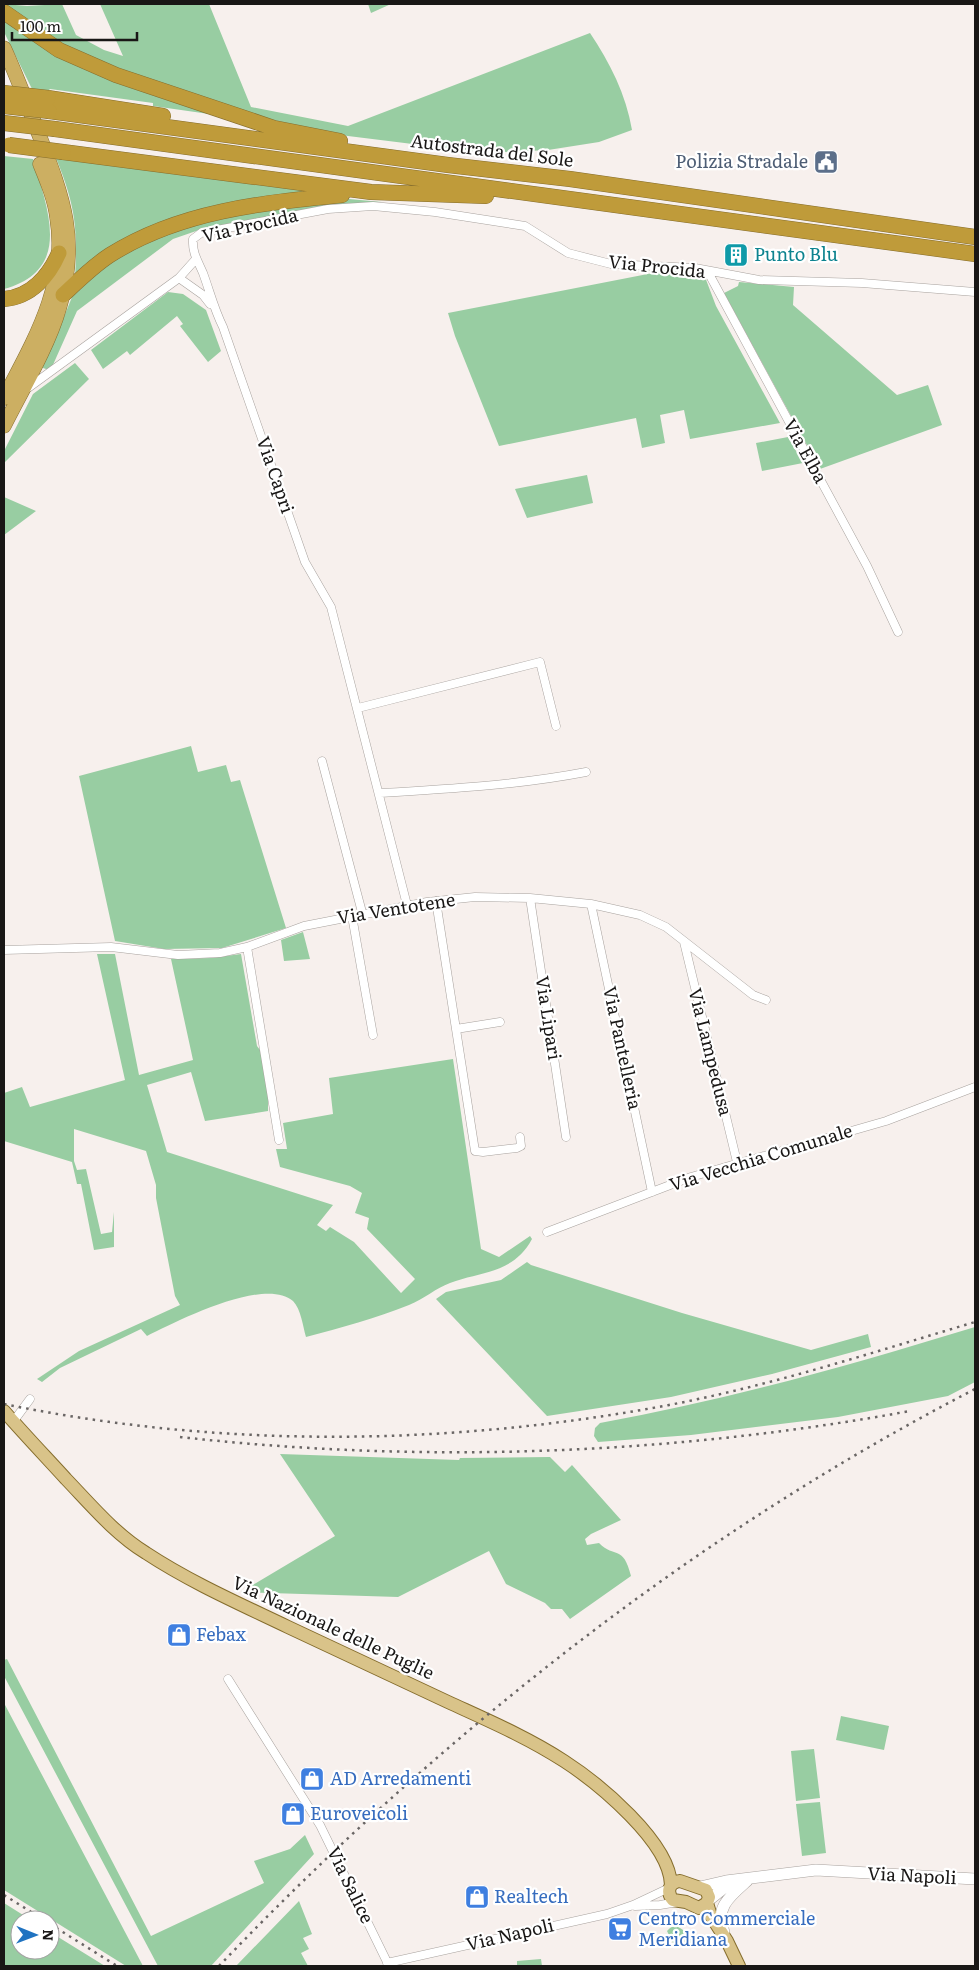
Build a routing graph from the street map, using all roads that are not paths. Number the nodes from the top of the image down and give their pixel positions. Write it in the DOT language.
graph roads {
  1 [pos="4,12"];
  2 [pos="4,48"];
  3 [pos="4,70"];
  4 [pos="4,93"];
  5 [pos="48,105"];
  6 [pos="4,106"];
  7 [pos="4,123"];
  8 [pos="6,145"];
  9 [pos="404,159"];
  10 [pos="371,192"];
  11 [pos="564,198"];
  12 [pos="975,237"];
  13 [pos="59,253"];
  14 [pos="975,254"];
  15 [pos="196,259"];
  16 [pos="708,272"];
  17 [pos="179,278"];
  18 [pos="975,292"];
  19 [pos="63,295"];
  20 [pos="4,299"];
  21 [pos="213,307"];
  22 [pos="21,393"];
  23 [pos="4,398"];
  24 [pos="4,426"];
  25 [pos="898,632"];
  26 [pos="358,708"];
  27 [pos="556,726"];
  28 [pos="322,761"];
  29 [pos="586,772"];
  30 [pos="380,793"];
  31 [pos="530,898"];
  32 [pos="436,901"];
  33 [pos="591,904"];
  34 [pos="407,905"];
  35 [pos="352,916"];
  36 [pos="364,916"];
  37 [pos="24,941"];
  38 [pos="684,942"];
  39 [pos="247,947"];
  40 [pos="25,949"];
  41 [pos="4,950"];
  42 [pos="766,1000"];
  43 [pos="500,1022"];
  44 [pos="456,1029"];
  45 [pos="373,1035"];
  46 [pos="975,1087"];
  47 [pos="520,1137"];
  48 [pos="566,1138"];
  49 [pos="279,1140"];
  50 [pos="737,1162"];
  51 [pos="652,1192"];
  52 [pos="547,1232"];
  53 [pos="30,1399"];
  54 [pos="4,1410"];
  55 [pos="14,1422"];
  56 [pos="228,1678"];
  57 [pos="661,1856"];
  58 [pos="760,1877"];
  59 [pos="975,1879"];
  60 [pos="747,1881"];
  61 [pos="686,1884"];
  62 [pos="670,1887"];
  63 [pos="700,1887"];
  64 [pos="679,1902"];
  65 [pos="708,1902"];
  66 [pos="633,1905"];
  67 [pos="693,1906"];
  68 [pos="727,1941"];
  69 [pos="737,1962"];
  70 [pos="388,1965"];
  1 -- 9 [label="highway"];
  2 -- 19 [label="highway"];
  3 -- 13 [label="highway"];
  4 -- 5 [label="highway, bridge"];
  5 -- 6 [label="highway, bridge"];
  5 -- 9 [label="highway, Autostrada del Sole"];
  7 -- 11 [label="highway, Autostrada del Sole, bridge"];
  8 -- 10 [label="highway, bridge"];
  9 -- 12 [label="highway, Autostrada del Sole"];
  10 -- 11 [label="highway"];
  10 -- 19 [label="highway"];
  11 -- 14 [label="highway, Autostrada del Sole"];
  13 -- 20 [label="highway"];
  13 -- 23 [label="highway"];
  15 -- 16 [label="street, Via Procida"];
  15 -- 17 [label="street"];
  15 -- 21 [label="street, Via Capri"];
  16 -- 18 [label="street, Via Procida"];
  16 -- 25 [label="street, Via Elba"];
  17 -- 21 [label="street"];
  17 -- 22 [label="street"];
  19 -- 22 [label="highway"];
  21 -- 26 [label="street, Via Capri"];
  22 -- 24 [label="highway"];
  26 -- 27 [label="street"];
  26 -- 30 [label="street, Via Capri"];
  28 -- 36 [label="street"];
  29 -- 30 [label="street"];
  30 -- 34 [label="street, Via Capri"];
  31 -- 32 [label="street, Via Ventotene"];
  31 -- 33 [label="street, Via Ventotene"];
  31 -- 48 [label="street, Via Lipari"];
  32 -- 34 [label="street, Via Ventotene"];
  32 -- 44 [label="street"];
  33 -- 38 [label="street, Via Ventotene"];
  33 -- 51 [label="street, Via Pantelleria"];
  34 -- 36 [label="street, Via Ventotene"];
  35 -- 36 [label="street, Via Ventotene"];
  35 -- 39 [label="street, Via Ventotene"];
  35 -- 45 [label="street"];
  37 -- 40 [label="street"];
  38 -- 42 [label="street, Via Ventotene"];
  38 -- 50 [label="street, Via Lampedusa"];
  39 -- 40 [label="street, Via Ventotene"];
  39 -- 49 [label="street"];
  40 -- 41 [label="street, Via Ventotene"];
  43 -- 44 [label="street"];
  44 -- 47 [label="street"];
  46 -- 50 [label="street, Via Vecchia Comunale"];
  50 -- 51 [label="street, Via Vecchia Comunale"];
  51 -- 52 [label="street, Via Vecchia Comunale"];
  53 -- 55 [label="street"];
  54 -- 55 [label="main road, Via Nazionale delle Puglie"];
  55 -- 57 [label="main road, Via Nazionale delle Puglie"];
  56 -- 70 [label="street, Via Salice"];
  57 -- 61 [label="main road, Via Nazionale delle Puglie"];
  57 -- 62 [label="main road, Via Nazionale delle Puglie"];
  58 -- 59 [label="main road, Via Napoli"];
  58 -- 60 [label="main road, Via Napoli"];
  58 -- 63 [label="main road, Via Napoli"];
  60 -- 65 [label="main road, Via Napoli"];
  60 -- 68 [label="main road"];
  61 -- 62 [label="main road"];
  61 -- 63 [label="main road"];
  62 -- 64 [label="main road, Via Nazionale delle Puglie"];
  62 -- 66 [label="street, Via Napoli"];
  63 -- 65 [label="main road"];
  64 -- 66 [label="street, Via Napoli"];
  64 -- 67 [label="main road"];
  65 -- 67 [label="main road"];
  65 -- 68 [label="main road"];
  66 -- 70 [label="street, Via Napoli"];
  67 -- 69 [label="main road"];
  68 -- 69 [label="main road"];
}
